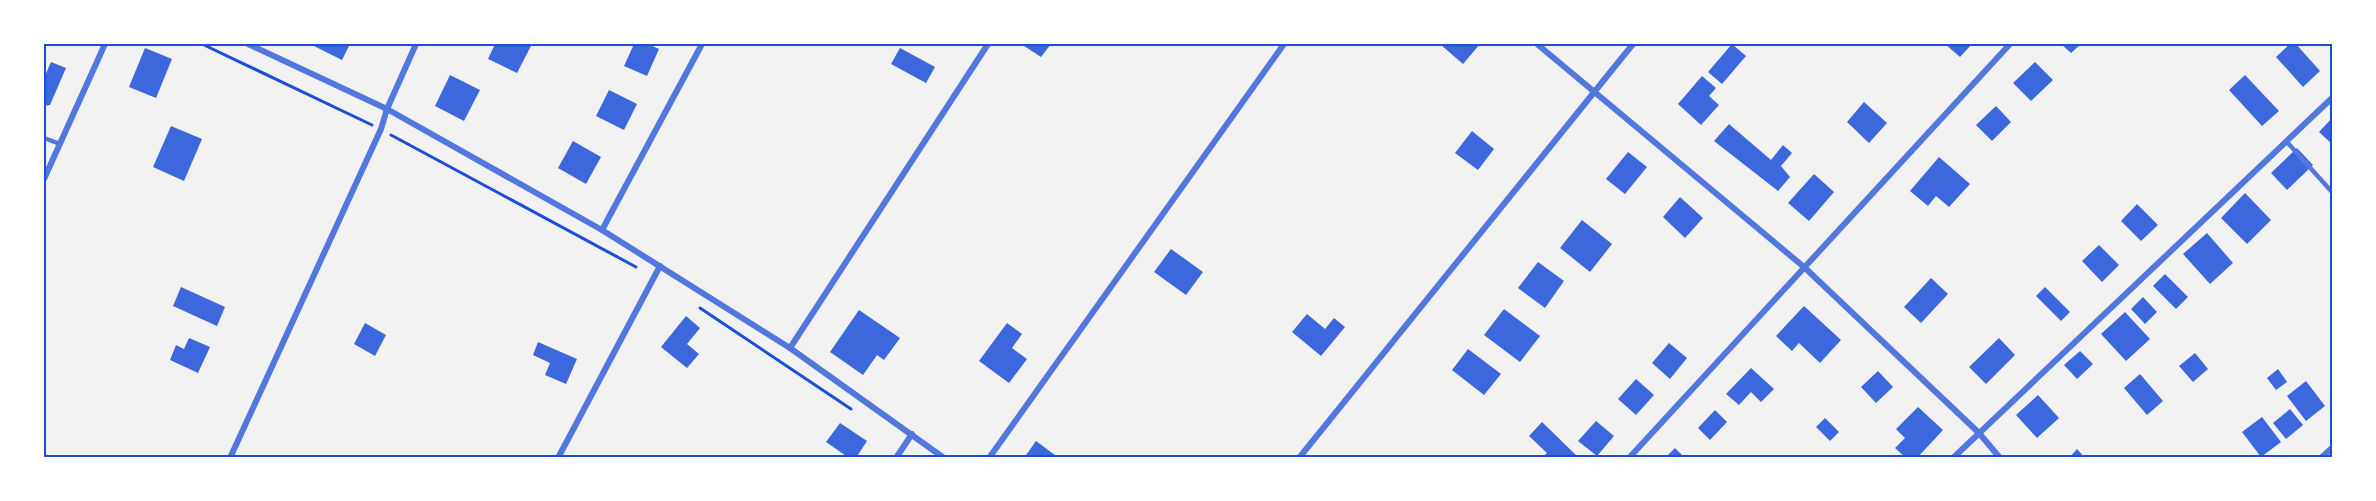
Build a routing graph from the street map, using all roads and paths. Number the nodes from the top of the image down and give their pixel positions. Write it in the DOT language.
graph roads {
  1 [pos="105,44"];
  2 [pos="202,44"];
  3 [pos="248,44"];
  4 [pos="416,44"];
  5 [pos="702,44"];
  6 [pos="988,44"];
  7 [pos="1284,44"];
  8 [pos="1537,44"];
  9 [pos="1633,44"];
  10 [pos="2010,44"];
  11 [pos="1594,89"];
  12 [pos="2332,98"];
  13 [pos="387,109"];
  14 [pos="381,129"];
  15 [pos="44,138"];
  16 [pos="2286,141"];
  17 [pos="60,144"];
  18 [pos="44,179"];
  19 [pos="2332,192"];
  20 [pos="602,230"];
  21 [pos="660,266"];
  22 [pos="1804,267"];
  23 [pos="654,277"];
  24 [pos="692,303"];
  25 [pos="790,348"];
  26 [pos="856,412"];
  27 [pos="1979,433"];
  28 [pos="912,434"];
  29 [pos="2332,448"];
  30 [pos="230,458"];
  31 [pos="558,458"];
  32 [pos="896,458"];
  33 [pos="944,458"];
  34 [pos="989,458"];
  35 [pos="1299,458"];
  36 [pos="1629,458"];
  37 [pos="1953,458"];
  38 [pos="2000,458"];
  39 [pos="2321,458"];
  1 -- 17 [label="street"];
  2 -- 14 [label="path"];
  3 -- 13 [label="street"];
  4 -- 13 [label="street"];
  5 -- 20 [label="street"];
  6 -- 25 [label="street"];
  7 -- 34 [label="street"];
  8 -- 11 [label="street"];
  9 -- 11 [label="street"];
  10 -- 22 [label="street"];
  11 -- 22 [label="street"];
  11 -- 35 [label="street"];
  12 -- 16 [label="street"];
  13 -- 14 [label="street"];
  13 -- 20 [label="street"];
  14 -- 23 [label="path"];
  14 -- 30 [label="street"];
  15 -- 17 [label="lane"];
  16 -- 19 [label="lane"];
  16 -- 27 [label="street"];
  17 -- 18 [label="street"];
  20 -- 21 [label="street"];
  21 -- 23 [label="street"];
  21 -- 25 [label="street"];
  22 -- 27 [label="street"];
  22 -- 36 [label="street"];
  23 -- 31 [label="street"];
  24 -- 26 [label="path"];
  25 -- 28 [label="street"];
  27 -- 37 [label="street"];
  27 -- 38 [label="street"];
  28 -- 32 [label="street"];
  28 -- 33 [label="street"];
  29 -- 39 [label="street"];
}
